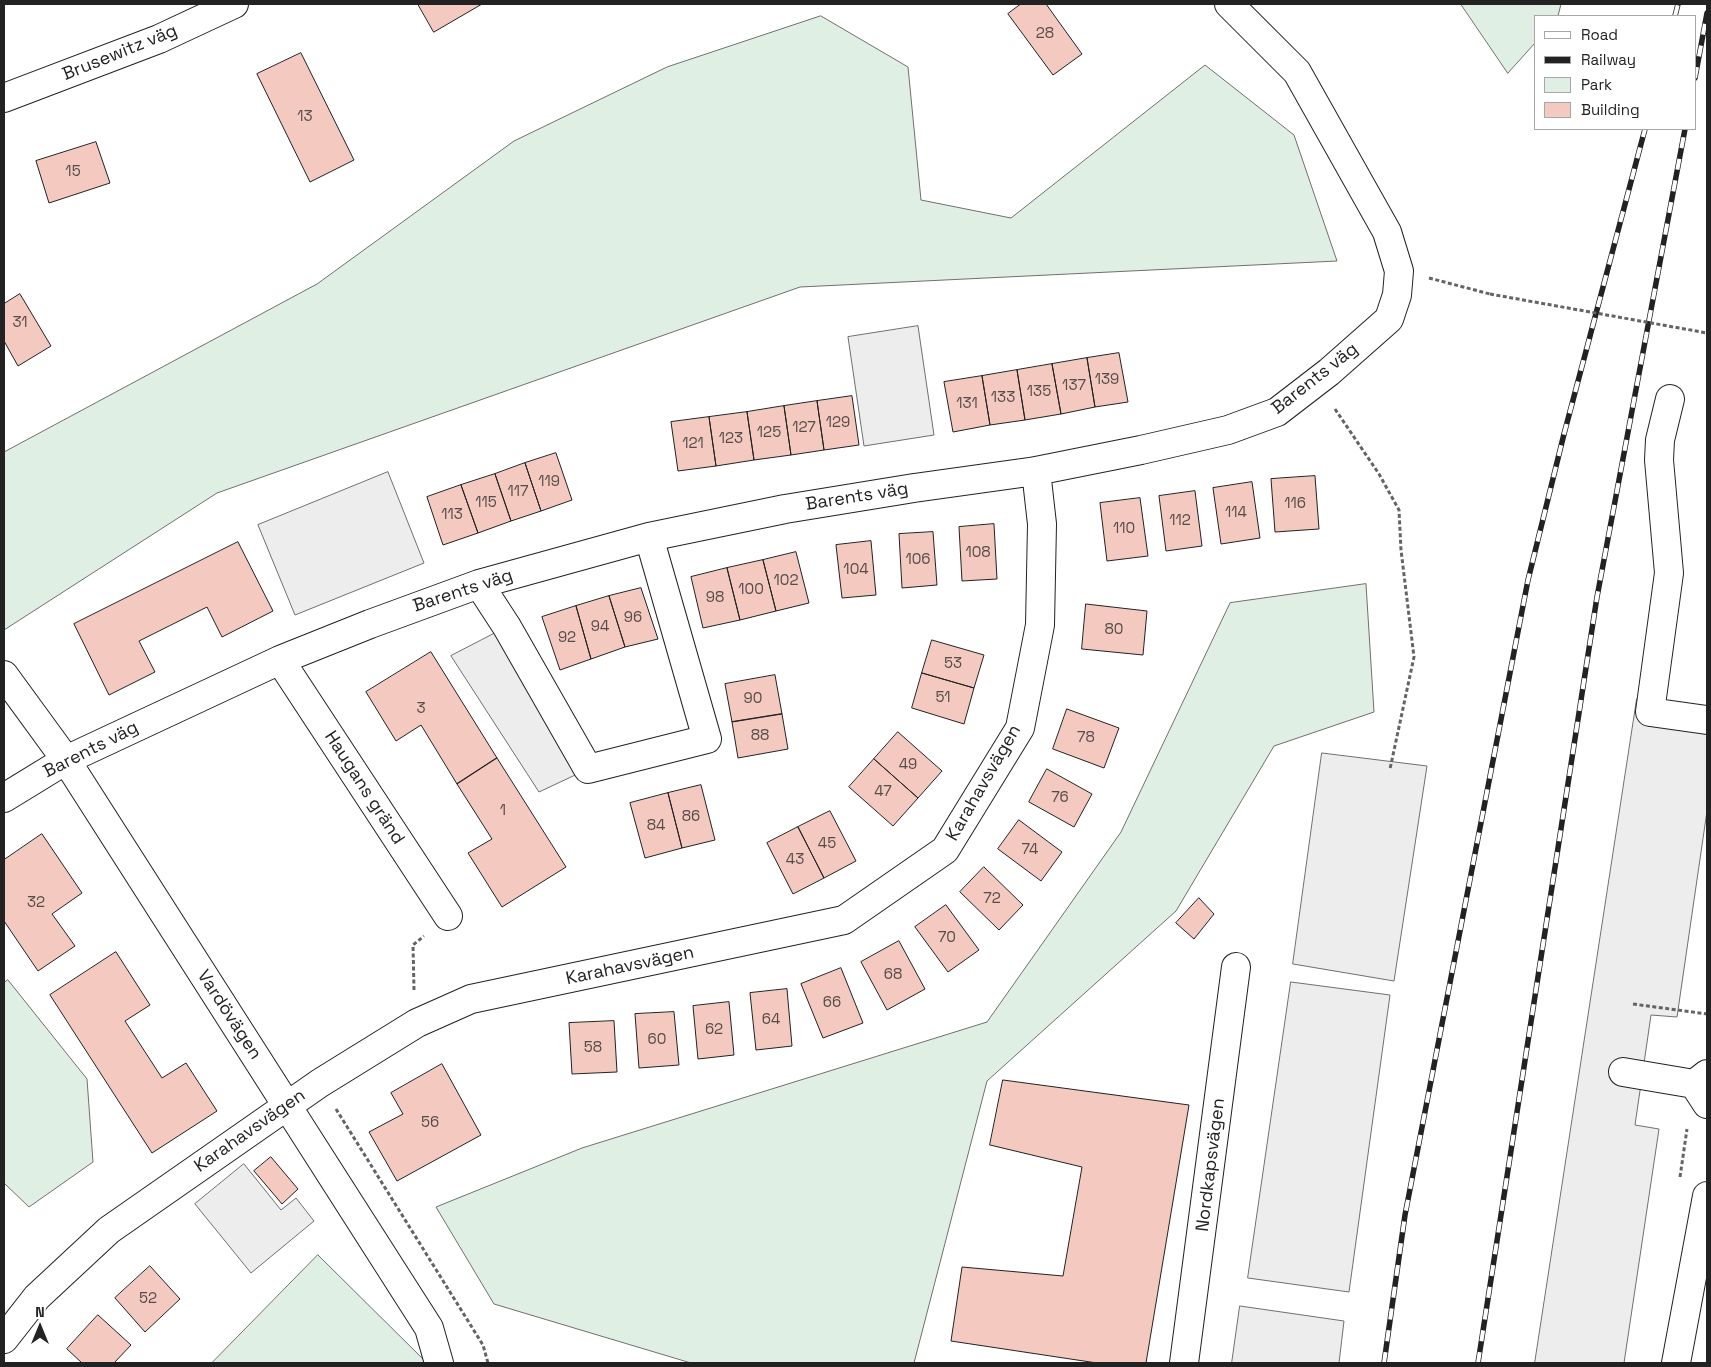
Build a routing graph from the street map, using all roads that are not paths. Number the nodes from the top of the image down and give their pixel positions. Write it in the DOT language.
graph roads {
  1 [pos="234,4"];
  2 [pos="1230,4"];
  3 [pos="4,98"];
  4 [pos="1670,399"];
  5 [pos="1036,471"];
  6 [pos="649,537"];
  7 [pos="479,584"];
  8 [pos="280,660"];
  9 [pos="4,675"];
  10 [pos="1707,720"];
  11 [pos="66,760"];
  12 [pos="4,798"];
  13 [pos="448,916"];
  14 [pos="1236,967"];
  15 [pos="1623,1072"];
  16 [pos="1703,1087"];
  17 [pos="287,1105"];
  18 [pos="1707,1196"];
  19 [pos="4,1339"];
  20 [pos="439,1363"];
  21 [pos="1184,1363"];
  22 [pos="1676,1363"];
  1 -- 3 [label="street, Brusewitz väg"];
  2 -- 5 [label="street, Barents väg"];
  4 -- 10 [label="street"];
  5 -- 6 [label="street, Barents väg"];
  5 -- 17 [label="street, Karahavsvägen"];
  6 -- 7 [label="street, Barents väg"];
  6 -- 7 [label="street"];
  7 -- 8 [label="street, Barents väg"];
  8 -- 11 [label="street, Barents väg"];
  8 -- 13 [label="street, Haugans gränd"];
  9 -- 11 [label="street, Vardövägen"];
  11 -- 12 [label="street, Barents väg"];
  11 -- 17 [label="street, Vardövägen"];
  14 -- 21 [label="street, Nordkapsvägen"];
  15 -- 16 [label="street"];
  17 -- 19 [label="street, Karahavsvägen"];
  17 -- 20 [label="street, Vardövägen"];
  18 -- 22 [label="street"];
}
